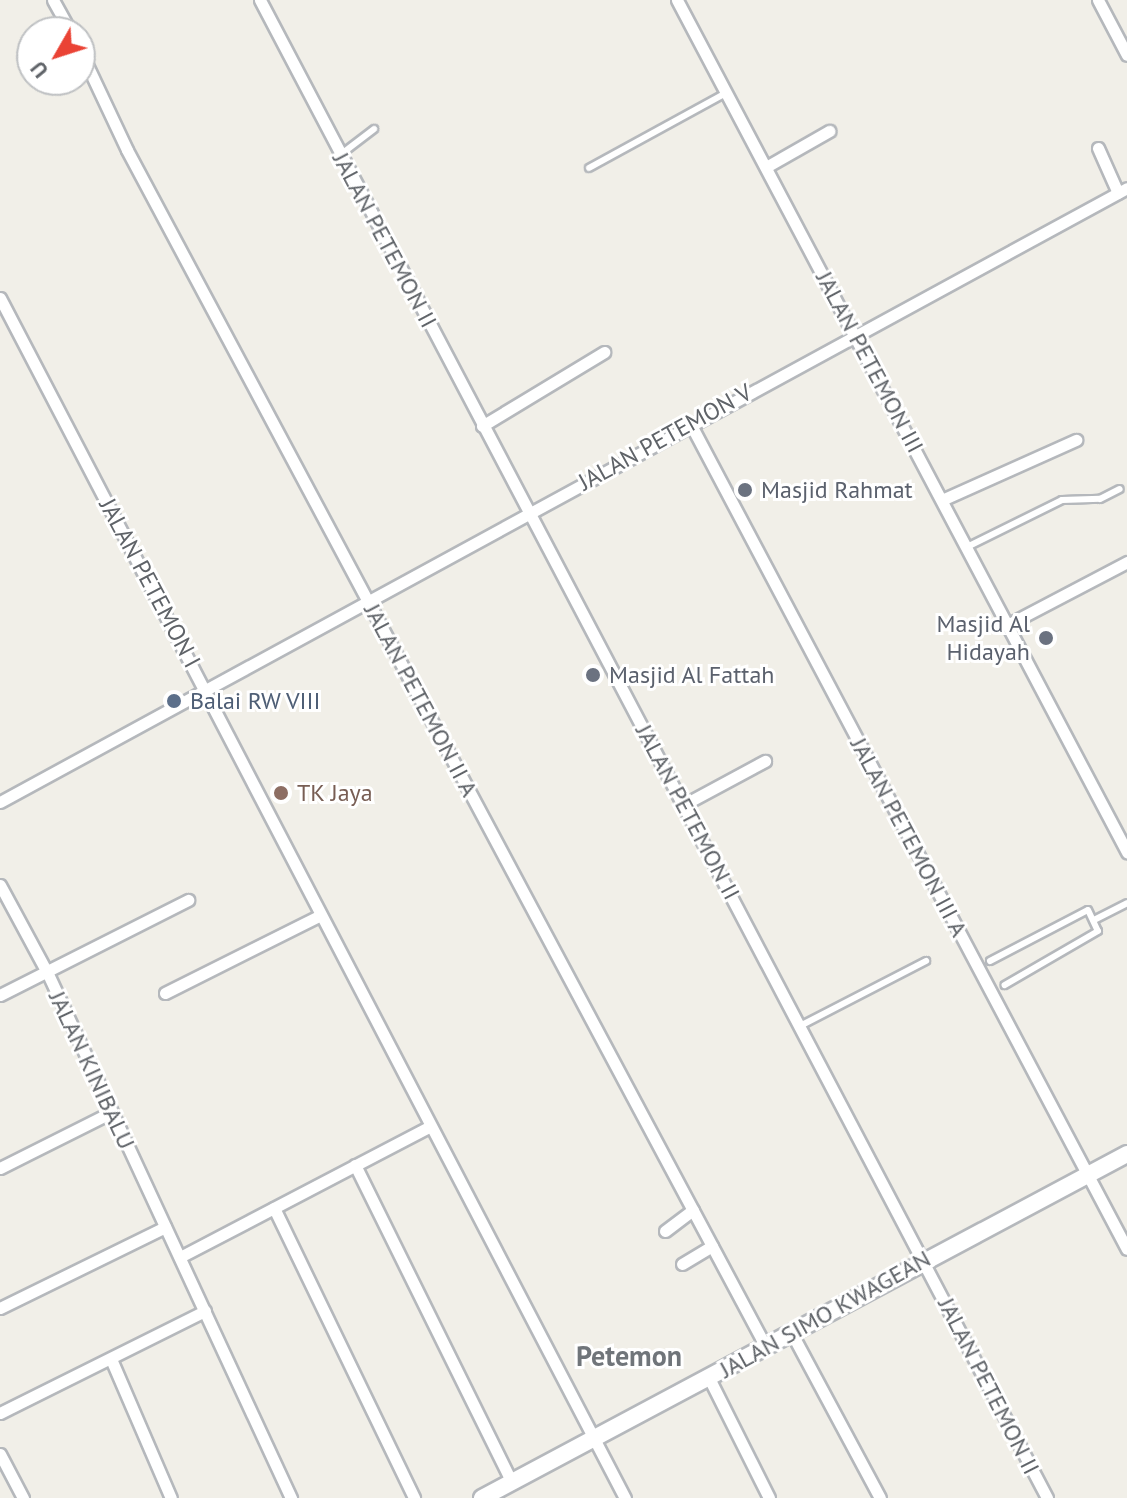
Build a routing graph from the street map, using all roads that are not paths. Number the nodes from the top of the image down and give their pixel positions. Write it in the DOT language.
graph roads {
  1 [pos="260,0"];
  2 [pos="677,0"];
  3 [pos="1098,0"];
  4 [pos="1127,55"];
  5 [pos="96,84"];
  6 [pos="726,93"];
  7 [pos="374,129"];
  8 [pos="829,131"];
  9 [pos="1098,148"];
  10 [pos="340,155"];
  11 [pos="766,167"];
  12 [pos="589,168"];
  13 [pos="1122,190"];
  14 [pos="0,298"];
  15 [pos="853,333"];
  16 [pos="604,352"];
  17 [pos="691,425"];
  18 [pos="482,426"];
  19 [pos="1076,440"];
  20 [pos="1120,489"];
  21 [pos="944,499"];
  22 [pos="527,512"];
  23 [pos="967,547"];
  24 [pos="1127,562"];
  25 [pos="366,598"];
  26 [pos="1007,625"];
  27 [pos="208,693"];
  28 [pos="765,761"];
  29 [pos="0,802"];
  30 [pos="685,804"];
  31 [pos="1127,852"];
  32 [pos="0,885"];
  33 [pos="188,900"];
  34 [pos="1127,903"];
  35 [pos="321,915"];
  36 [pos="1094,920"];
  37 [pos="926,961"];
  38 [pos="990,961"];
  39 [pos="48,974"];
  40 [pos="1005,985"];
  41 [pos="165,993"];
  42 [pos="0,995"];
  43 [pos="800,1026"];
  44 [pos="112,1112"];
  45 [pos="429,1127"];
  46 [pos="1127,1154"];
  47 [pos="355,1165"];
  48 [pos="0,1168"];
  49 [pos="1088,1176"];
  50 [pos="274,1208"];
  51 [pos="693,1210"];
  52 [pos="165,1227"];
  53 [pos="665,1231"];
  54 [pos="712,1246"];
  55 [pos="1127,1249"];
  56 [pos="180,1257"];
  57 [pos="924,1259"];
  58 [pos="682,1264"];
  59 [pos="0,1308"];
  60 [pos="205,1311"];
  61 [pos="791,1332"];
  62 [pos="766,1347"];
  63 [pos="111,1359"];
  64 [pos="709,1378"];
  65 [pos="0,1413"];
  66 [pos="591,1437"];
  67 [pos="0,1454"];
  68 [pos="511,1481"];
  69 [pos="23,1498"];
  70 [pos="171,1498"];
  71 [pos="291,1498"];
  72 [pos="414,1498"];
  73 [pos="482,1498"];
  74 [pos="625,1498"];
  75 [pos="769,1498"];
  76 [pos="880,1498"];
  77 [pos="1047,1498"];
  1 -- 10 [label="street, JALAN PETEMON II"];
  2 -- 6 [label="street, JALAN PETEMON III"];
  3 -- 4 [label="street"];
  5 -- 25 [label="street, JALAN PETEMON II A"];
  6 -- 11 [label="street, JALAN PETEMON III"];
  6 -- 12 [label="lane"];
  7 -- 10 [label="lane"];
  8 -- 11 [label="street"];
  9 -- 13 [label="street"];
  10 -- 18 [label="street, JALAN PETEMON II"];
  11 -- 15 [label="street, JALAN PETEMON III"];
  13 -- 15 [label="street, JALAN PETEMON V"];
  14 -- 27 [label="street, JALAN PETEMON I"];
  15 -- 17 [label="street, JALAN PETEMON V"];
  15 -- 21 [label="street, JALAN PETEMON III"];
  16 -- 18 [label="street"];
  17 -- 22 [label="street, JALAN PETEMON V"];
  17 -- 49 [label="street, JALAN PETEMON III A"];
  18 -- 22 [label="street, JALAN PETEMON II"];
  19 -- 21 [label="street"];
  20 -- 23 [label="lane"];
  21 -- 23 [label="street, JALAN PETEMON III"];
  22 -- 25 [label="street, JALAN PETEMON V"];
  22 -- 30 [label="street, JALAN PETEMON II"];
  23 -- 26 [label="street, JALAN PETEMON III"];
  24 -- 26 [label="street"];
  25 -- 27 [label="street, JALAN PETEMON V"];
  25 -- 51 [label="street, JALAN PETEMON II A"];
  26 -- 31 [label="street, JALAN PETEMON III"];
  27 -- 29 [label="street, JALAN PETEMON V"];
  27 -- 35 [label="street, JALAN PETEMON I"];
  28 -- 30 [label="street"];
  30 -- 43 [label="street, JALAN PETEMON II"];
  32 -- 39 [label="street, JALAN KINIBALU"];
  33 -- 39 [label="street"];
  34 -- 36 [label="lane"];
  35 -- 41 [label="street"];
  35 -- 45 [label="street, JALAN PETEMON I"];
  36 -- 38 [label="lane"];
  36 -- 40 [label="lane"];
  37 -- 43 [label="lane"];
  39 -- 42 [label="street"];
  39 -- 44 [label="street, JALAN KINIBALU"];
  43 -- 57 [label="street, JALAN PETEMON II"];
  44 -- 48 [label="street"];
  44 -- 52 [label="street, JALAN KINIBALU"];
  45 -- 47 [label="street"];
  45 -- 66 [label="street, JALAN PETEMON I"];
  46 -- 49 [label="street, JALAN SIMO KWAGEAN"];
  47 -- 50 [label="street"];
  47 -- 68 [label="street"];
  49 -- 55 [label="street, JALAN PETEMON III A"];
  49 -- 57 [label="street, JALAN SIMO KWAGEAN"];
  50 -- 56 [label="street"];
  50 -- 72 [label="street"];
  51 -- 53 [label="street"];
  51 -- 54 [label="street, JALAN PETEMON II A"];
  52 -- 56 [label="street, JALAN KINIBALU"];
  52 -- 59 [label="street"];
  54 -- 58 [label="street"];
  54 -- 62 [label="street, JALAN PETEMON II A"];
  56 -- 60 [label="street, JALAN KINIBALU"];
  57 -- 61 [label="street, JALAN SIMO KWAGEAN"];
  57 -- 77 [label="street, JALAN PETEMON II"];
  60 -- 63 [label="street"];
  60 -- 71 [label="street, JALAN KINIBALU"];
  61 -- 62 [label="street, JALAN SIMO KWAGEAN"];
  61 -- 76 [label="street"];
  62 -- 64 [label="street, JALAN SIMO KWAGEAN"];
  63 -- 65 [label="street"];
  63 -- 70 [label="street"];
  64 -- 66 [label="street, JALAN SIMO KWAGEAN"];
  64 -- 75 [label="street"];
  66 -- 68 [label="street, JALAN SIMO KWAGEAN"];
  66 -- 74 [label="street, JALAN PETEMON I"];
  67 -- 69 [label="street"];
  68 -- 73 [label="street, JALAN SIMO KWAGEAN"];
}
